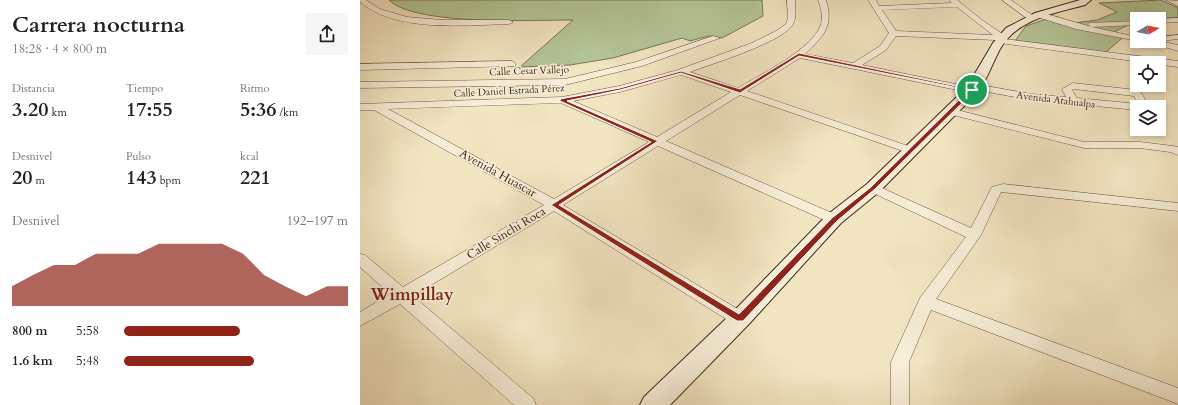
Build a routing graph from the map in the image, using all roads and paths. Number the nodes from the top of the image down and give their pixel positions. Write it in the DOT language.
graph roads {
  1 [pos="362,0"];
  2 [pos="791,0"];
  3 [pos="822,0"];
  4 [pos="872,0"];
  5 [pos="954,0"];
  6 [pos="1006,0"];
  7 [pos="1086,0"];
  8 [pos="1170,0"];
  9 [pos="1178,4"];
  10 [pos="960,5"];
  11 [pos="878,8"];
  12 [pos="1035,16"];
  13 [pos="1178,20"];
  14 [pos="1166,21"];
  15 [pos="510,22"];
  16 [pos="1130,22"];
  17 [pos="1067,24"];
  18 [pos="893,33"];
  19 [pos="1127,37"];
  20 [pos="1178,37"];
  21 [pos="716,38"];
  22 [pos="1130,38"];
  23 [pos="1166,38"];
  24 [pos="1001,40"];
  25 [pos="1168,46"];
  26 [pos="1178,48"];
  27 [pos="799,55"];
  28 [pos="1110,56"];
  29 [pos="1162,56"];
  30 [pos="1130,58"];
  31 [pos="1166,63"];
  32 [pos="512,64"];
  33 [pos="1178,64"];
  34 [pos="856,65"];
  35 [pos="360,67"];
  36 [pos="681,72"];
  37 [pos="360,84"];
  38 [pos="973,88"];
  39 [pos="740,91"];
  40 [pos="562,100"];
  41 [pos="1142,100"];
  42 [pos="1073,102"];
  43 [pos="1130,106"];
  44 [pos="360,107"];
  45 [pos="376,107"];
  46 [pos="949,111"];
  47 [pos="655,141"];
  48 [pos="910,150"];
  49 [pos="1178,152"];
  50 [pos="873,188"];
  51 [pos="554,205"];
  52 [pos="1178,207"];
  53 [pos="834,219"];
  54 [pos="974,235"];
  55 [pos="360,259"];
  56 [pos="401,295"];
  57 [pos="926,302"];
  58 [pos="740,318"];
  59 [pos="360,320"];
  60 [pos="1178,396"];
  61 [pos="527,405"];
  62 [pos="653,405"];
  63 [pos="900,405"];
  1 -- 15 [label="street"];
  2 -- 36 [label="street, Calle Daniel Estrada Pérez"];
  3 -- 27 [label="street, Calle Sinchi Roca"];
  4 -- 11 [label="street"];
  5 -- 10 [label="street"];
  6 -- 12 [label="street"];
  7 -- 12 [label="street"];
  8 -- 9 [label="street"];
  10 -- 11 [label="street"];
  10 -- 24 [label="street"];
  11 -- 18 [label="street"];
  12 -- 17 [label="street"];
  12 -- 24 [label="street"];
  13 -- 14 [label="street"];
  16 -- 17 [label="street"];
  17 -- 19 [label="street"];
  18 -- 24 [label="street"];
  18 -- 34 [label="street"];
  19 -- 22 [label="street"];
  19 -- 28 [label="street"];
  20 -- 23 [label="street"];
  21 -- 37 [label="street, Calle Cesar Vallejo"];
  24 -- 28 [label="street"];
  24 -- 38 [label="street"];
  25 -- 26 [label="street"];
  25 -- 29 [label="street"];
  27 -- 34 [label="street, Avenida Atahualpa"];
  27 -- 39 [label="street, Calle Sinchi Roca"];
  28 -- 30 [label="street"];
  31 -- 33 [label="street"];
  32 -- 35 [label="street"];
  34 -- 38 [label="street, Avenida Atahualpa"];
  36 -- 39 [label="street"];
  36 -- 40 [label="street, Calle Daniel Estrada Pérez"];
  38 -- 42 [label="street, Avenida Atahualpa"];
  38 -- 46 [label="street"];
  39 -- 47 [label="street, Calle Sinchi Roca"];
  39 -- 48 [label="street"];
  40 -- 45 [label="street, Calle Daniel Estrada Pérez"];
  40 -- 47 [label="street"];
  41 -- 42 [label="street"];
  42 -- 43 [label="street, Avenida Atahualpa"];
  44 -- 45 [label="street, Calle Daniel Estrada Pérez"];
  45 -- 51 [label="street, Avenida Huascar"];
  46 -- 48 [label="street"];
  46 -- 49 [label="street"];
  47 -- 51 [label="street, Calle Sinchi Roca"];
  47 -- 53 [label="street"];
  48 -- 50 [label="street"];
  50 -- 53 [label="street"];
  50 -- 54 [label="street"];
  51 -- 56 [label="street, Calle Sinchi Roca"];
  51 -- 58 [label="street, Avenida Huascar"];
  52 -- 54 [label="street"];
  53 -- 58 [label="street"];
  54 -- 57 [label="street"];
  55 -- 56 [label="street"];
  56 -- 59 [label="street, Calle Sinchi Roca"];
  56 -- 61 [label="street"];
  57 -- 60 [label="street"];
  57 -- 63 [label="street"];
  58 -- 62 [label="street"];
}
